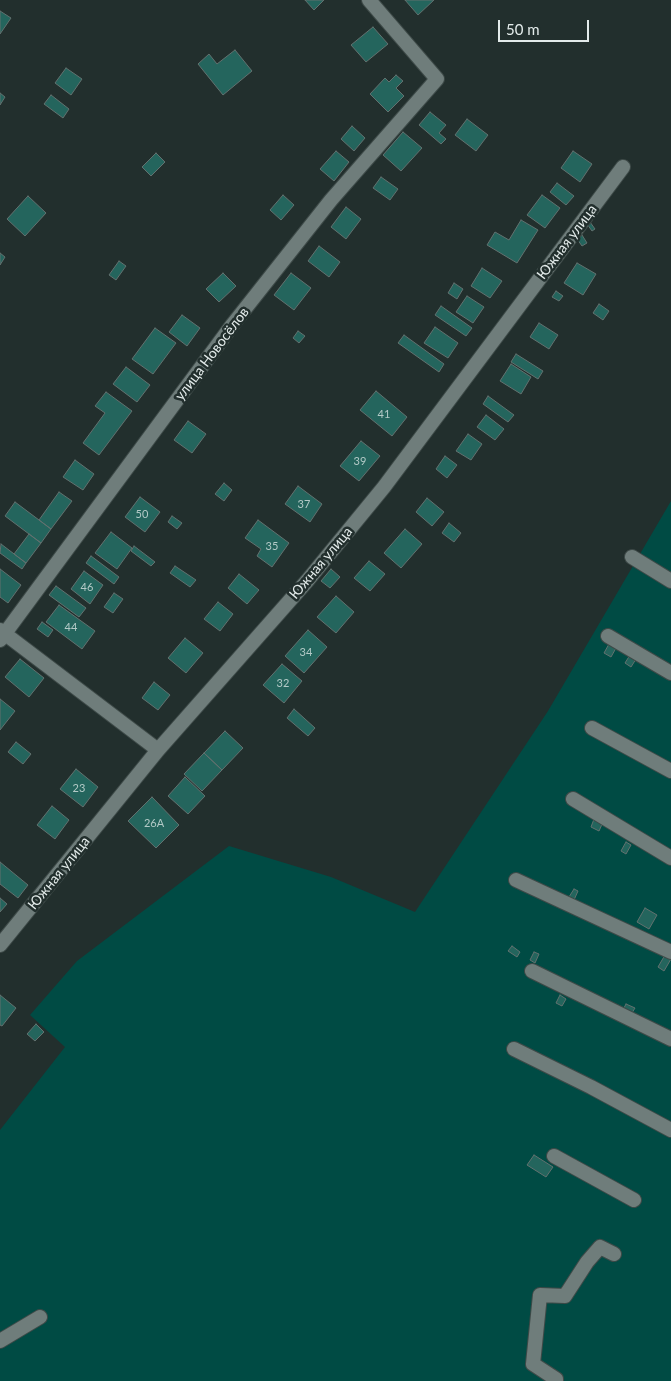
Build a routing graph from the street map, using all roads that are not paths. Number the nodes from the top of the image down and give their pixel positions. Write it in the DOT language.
graph roads {
  1 [pos="369,0"];
  2 [pos="623,167"];
  3 [pos="632,558"];
  4 [pos="671,581"];
  5 [pos="2,635"];
  6 [pos="608,636"];
  7 [pos="671,672"];
  8 [pos="592,728"];
  9 [pos="158,750"];
  10 [pos="671,772"];
  11 [pos="573,799"];
  12 [pos="671,858"];
  13 [pos="516,880"];
  14 [pos="0,945"];
  15 [pos="671,952"];
  16 [pos="532,971"];
  17 [pos="671,1039"];
  18 [pos="514,1049"];
  19 [pos="671,1130"];
  20 [pos="554,1156"];
  21 [pos="634,1200"];
  22 [pos="614,1254"];
  23 [pos="40,1317"];
  24 [pos="0,1341"];
  25 [pos="556,1381"];
  1 -- 5 [label="street, улица Новосёлов"];
  2 -- 9 [label="street, Южная улица"];
  3 -- 4 [label="street"];
  5 -- 9 [label="street"];
  6 -- 7 [label="street"];
  8 -- 10 [label="street"];
  9 -- 14 [label="street, Южная улица"];
  11 -- 12 [label="street"];
  13 -- 15 [label="street"];
  16 -- 17 [label="street"];
  18 -- 19 [label="street"];
  20 -- 21 [label="street"];
  22 -- 25 [label="street"];
  23 -- 24 [label="street"];
}
